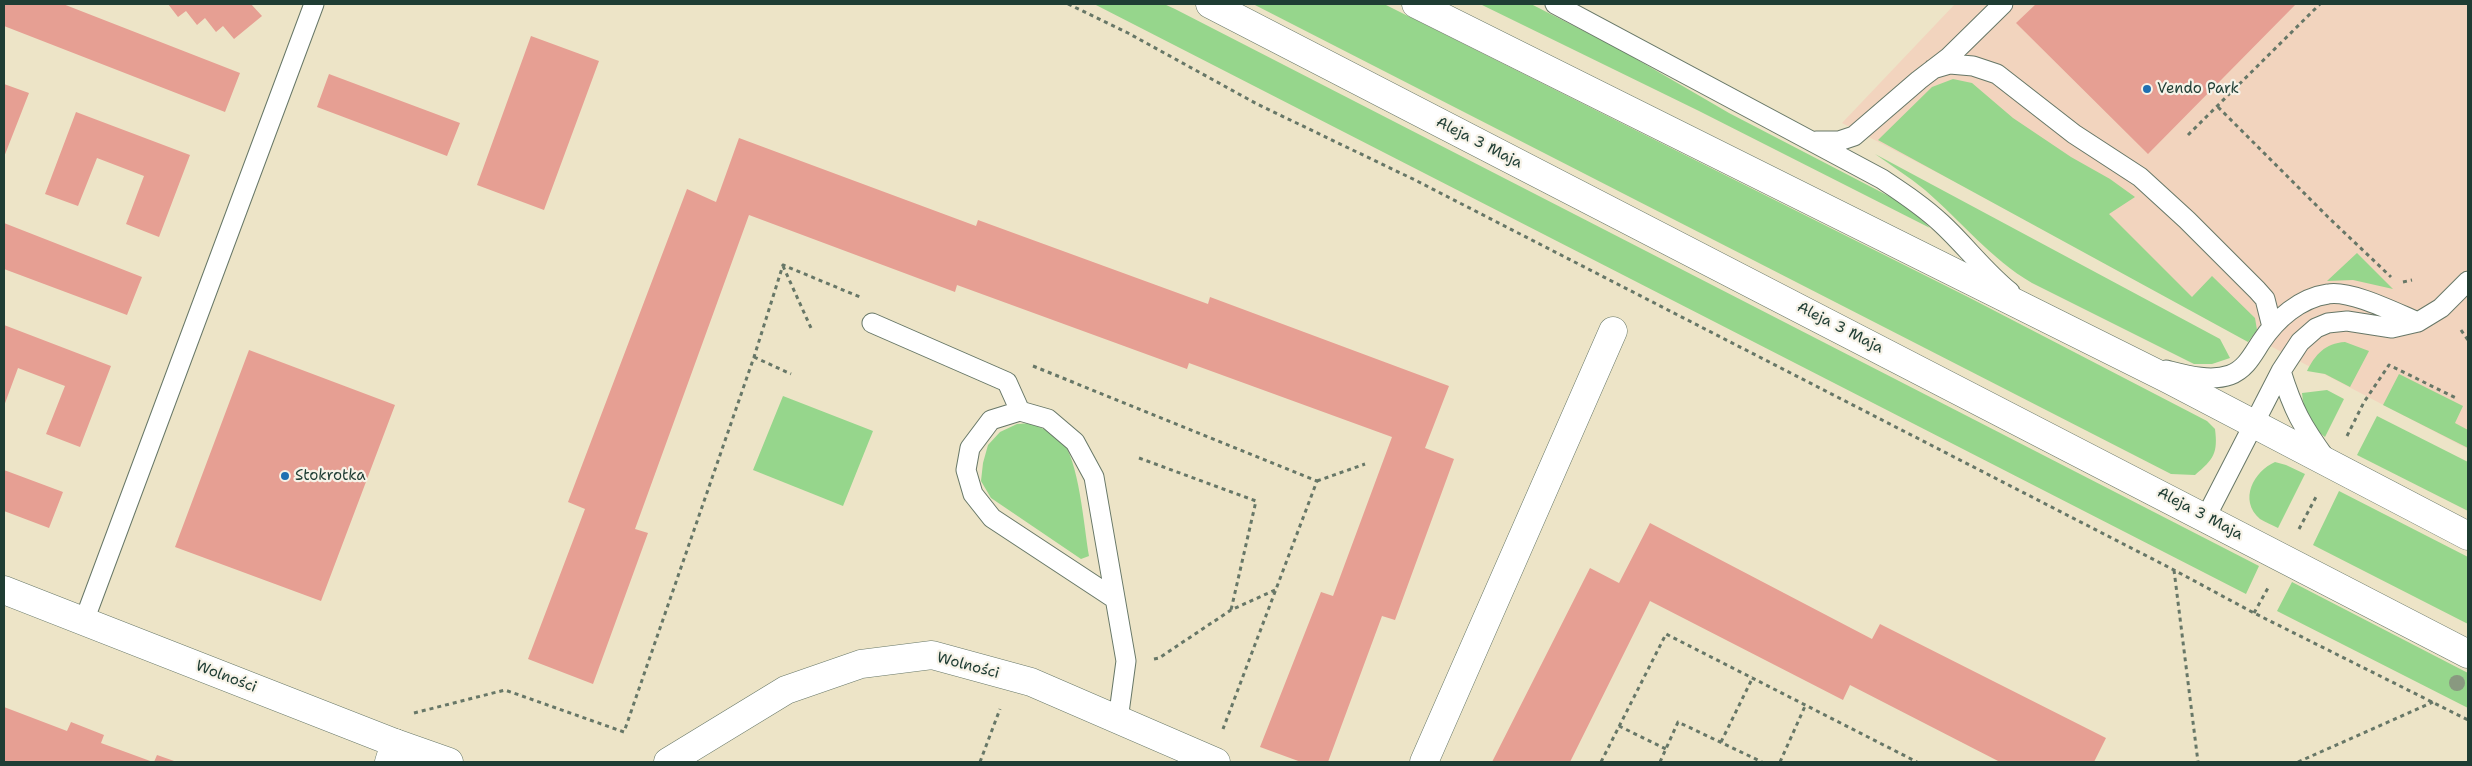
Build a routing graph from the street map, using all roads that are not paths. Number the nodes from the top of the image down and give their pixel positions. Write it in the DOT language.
graph roads {
  1 [pos="314,4"];
  2 [pos="1210,4"];
  3 [pos="1416,4"];
  4 [pos="1555,4"];
  5 [pos="2003,4"];
  6 [pos="1933,70"];
  7 [pos="1815,141"];
  8 [pos="2468,281"];
  9 [pos="2418,322"];
  10 [pos="872,323"];
  11 [pos="2272,327"];
  12 [pos="2065,328"];
  13 [pos="1613,331"];
  14 [pos="2118,354"];
  15 [pos="2282,371"];
  16 [pos="1020,411"];
  17 [pos="2253,425"];
  18 [pos="2332,466"];
  19 [pos="2206,517"];
  20 [pos="2468,536"];
  21 [pos="4,590"];
  22 [pos="1115,599"];
  23 [pos="84,621"];
  24 [pos="2468,654"];
  25 [pos="1118,720"];
  26 [pos="1218,749"];
  27 [pos="392,753"];
  28 [pos="449,762"];
  29 [pos="668,762"];
  30 [pos="1424,762"];
  1 -- 23 [label="lane"];
  2 -- 19 [label="street, Aleja 3 Maja"];
  3 -- 12 [label="street"];
  4 -- 7 [label="lane"];
  5 -- 6 [label="lane"];
  6 -- 7 [label="lane"];
  6 -- 11 [label="lane"];
  7 -- 12 [label="lane"];
  8 -- 9 [label="lane"];
  9 -- 11 [label="lane"];
  9 -- 15 [label="lane"];
  10 -- 16 [label="lane"];
  11 -- 14 [label="lane"];
  12 -- 14 [label="street"];
  13 -- 30 [label="street"];
  14 -- 17 [label="street"];
  15 -- 17 [label="lane"];
  15 -- 18 [label="lane"];
  16 -- 22 [label="lane"];
  16 -- 22 [label="lane"];
  17 -- 18 [label="street"];
  17 -- 19 [label="lane"];
  18 -- 20 [label="street"];
  19 -- 24 [label="street, Aleja 3 Maja"];
  21 -- 23 [label="street, Wolności"];
  22 -- 25 [label="lane"];
  23 -- 27 [label="street, Wolności"];
  25 -- 26 [label="street, Wolności"];
  25 -- 29 [label="street, Wolności"];
  27 -- 28 [label="street, Wolności"];
}
